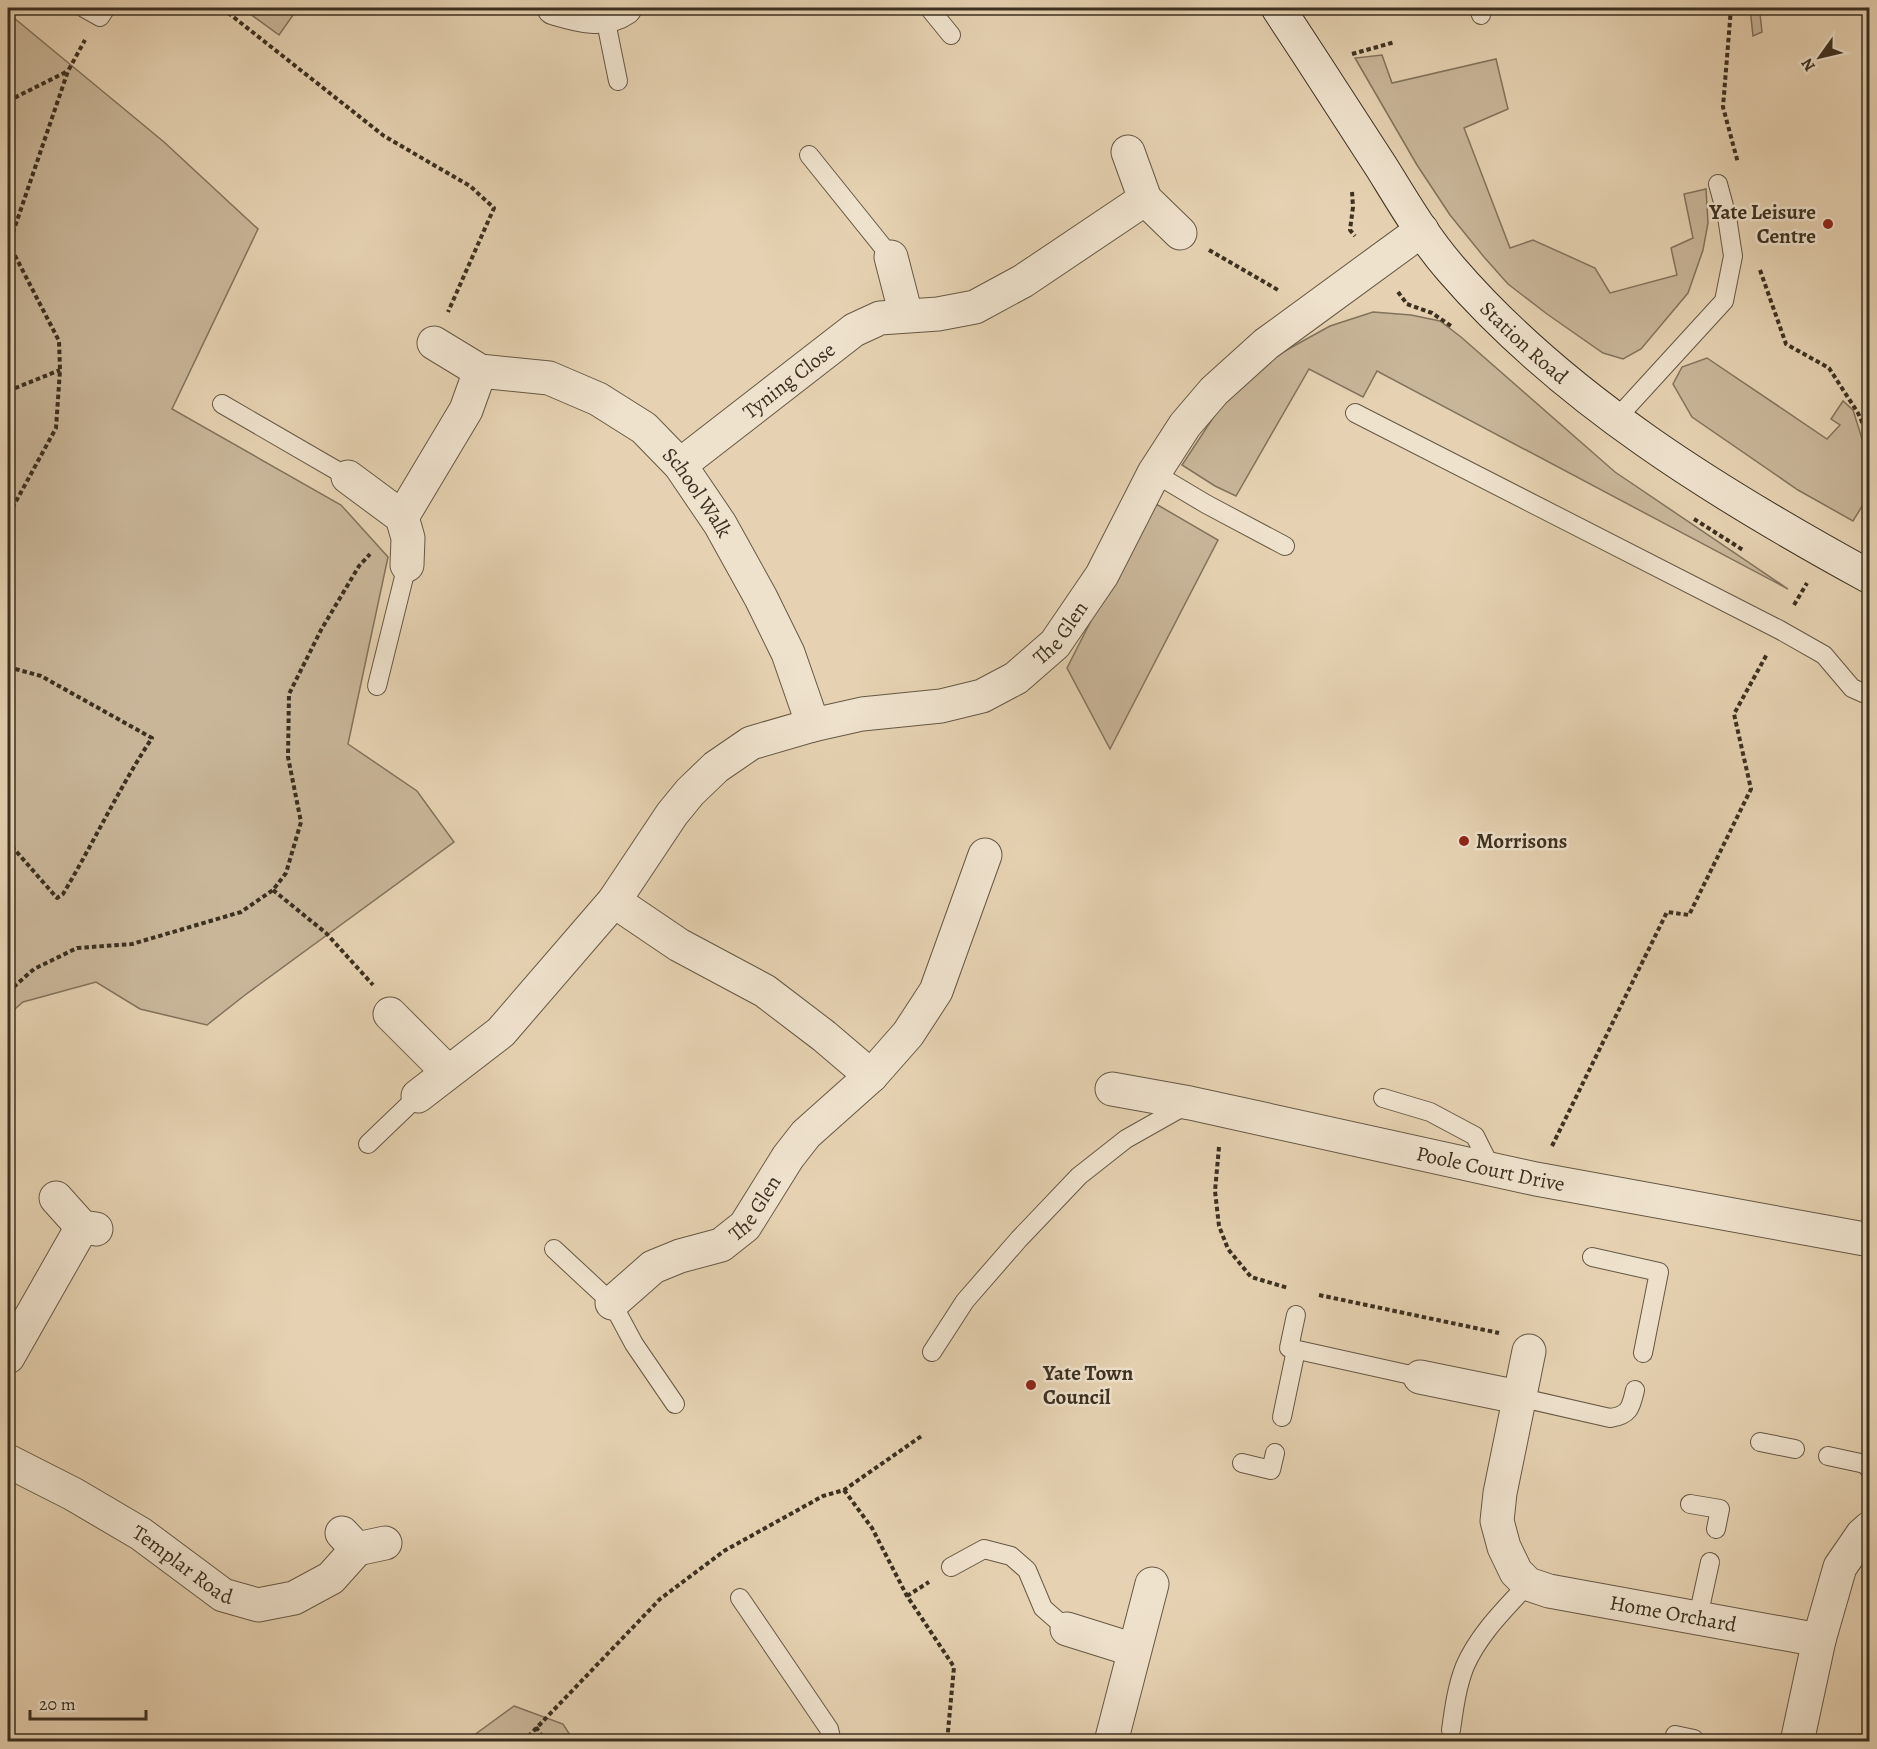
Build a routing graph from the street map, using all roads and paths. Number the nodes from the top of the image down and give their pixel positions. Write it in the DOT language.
graph roads {
  1 [pos="84,8"];
  2 [pos="222,8"];
  3 [pos="554,8"];
  4 [pos="929,8"];
  5 [pos="1278,8"];
  6 [pos="1731,8"];
  7 [pos="103,12"];
  8 [pos="615,12"];
  9 [pos="951,35"];
  10 [pos="1395,42"];
  11 [pos="68,71"];
  12 [pos="1321,75"];
  13 [pos="618,81"];
  14 [pos="8,101"];
  15 [pos="1128,152"];
  16 [pos="809,155"];
  17 [pos="1738,164"];
  18 [pos="1718,184"];
  19 [pos="1145,199"];
  20 [pos="1422,230"];
  21 [pos="1180,233"];
  22 [pos="8,244"];
  23 [pos="891,257"];
  24 [pos="1759,266"];
  25 [pos="1312,309"];
  26 [pos="906,315"];
  27 [pos="434,343"];
  28 [pos="60,370"];
  29 [pos="480,371"];
  30 [pos="8,391"];
  31 [pos="222,405"];
  32 [pos="1355,413"];
  33 [pos="1616,419"];
  34 [pos="1869,438"];
  35 [pos="680,465"];
  36 [pos="1154,473"];
  37 [pos="348,477"];
  38 [pos="8,516"];
  39 [pos="402,517"];
  40 [pos="1285,546"];
  41 [pos="407,565"];
  42 [pos="1860,571"];
  43 [pos="1780,630"];
  44 [pos="8,667"];
  45 [pos="377,686"];
  46 [pos="1869,696"];
  47 [pos="813,725"];
  48 [pos="8,842"];
  49 [pos="985,855"];
  50 [pos="273,890"];
  51 [pos="614,901"];
  52 [pos="8,992"];
  53 [pos="390,1014"];
  54 [pos="448,1072"];
  55 [pos="871,1076"];
  56 [pos="1112,1089"];
  57 [pos="418,1096"];
  58 [pos="1383,1098"];
  59 [pos="1190,1103"];
  60 [pos="1228,1112"];
  61 [pos="368,1144"];
  62 [pos="1491,1168"];
  63 [pos="1536,1179"];
  64 [pos="56,1198"];
  65 [pos="1869,1240"];
  66 [pos="554,1249"];
  67 [pos="1592,1257"];
  68 [pos="1291,1289"];
  69 [pos="1311,1294"];
  70 [pos="612,1303"];
  71 [pos="1296,1315"];
  72 [pos="1296,1350"];
  73 [pos="1529,1351"];
  74 [pos="932,1352"];
  75 [pos="1643,1353"];
  76 [pos="8,1358"];
  77 [pos="1419,1377"];
  78 [pos="1635,1390"];
  79 [pos="1518,1397"];
  80 [pos="675,1404"];
  81 [pos="1282,1417"];
  82 [pos="923,1435"];
  83 [pos="1760,1442"];
  84 [pos="1795,1449"];
  85 [pos="1275,1452"];
  86 [pos="1828,1456"];
  87 [pos="8,1461"];
  88 [pos="1242,1462"];
  89 [pos="1869,1470"];
  90 [pos="844,1490"];
  91 [pos="1690,1504"];
  92 [pos="1869,1528"];
  93 [pos="1716,1529"];
  94 [pos="361,1542"];
  95 [pos="1710,1562"];
  96 [pos="951,1567"];
  97 [pos="1152,1584"];
  98 [pos="1528,1584"];
  99 [pos="740,1598"];
  100 [pos="1698,1617"];
  101 [pos="1067,1629"];
  102 [pos="1819,1640"];
  103 [pos="1134,1650"];
  104 [pos="536,1727"];
  105 [pos="1451,1730"];
  106 [pos="1694,1739"];
  107 [pos="523,1742"];
  108 [pos="546,1742"];
  109 [pos="832,1742"];
  110 [pos="947,1742"];
  111 [pos="1111,1742"];
  112 [pos="1673,1742"];
  113 [pos="1797,1742"];
  1 -- 7 [label="lane"];
  2 -- 27 [label="path"];
  3 -- 8 [label="street"];
  4 -- 9 [label="lane"];
  5 -- 12 [label="street, Station Road"];
  6 -- 17 [label="path"];
  7 -- 11 [label="path"];
  8 -- 13 [label="lane"];
  10 -- 12 [label="path"];
  11 -- 14 [label="path"];
  11 -- 22 [label="path"];
  12 -- 20 [label="street, Station Road"];
  15 -- 19 [label="street"];
  16 -- 23 [label="lane"];
  18 -- 33 [label="lane"];
  19 -- 21 [label="street"];
  19 -- 26 [label="street, Tyning Close"];
  20 -- 25 [label="street, The Glen"];
  20 -- 33 [label="street, Station Road"];
  21 -- 25 [label="path"];
  22 -- 28 [label="path"];
  23 -- 26 [label="street"];
  24 -- 34 [label="path"];
  25 -- 36 [label="street, The Glen"];
  26 -- 35 [label="street, Tyning Close"];
  27 -- 29 [label="street, School Walk"];
  28 -- 30 [label="path"];
  28 -- 38 [label="path"];
  29 -- 35 [label="street, School Walk"];
  29 -- 39 [label="street"];
  31 -- 37 [label="lane"];
  32 -- 43 [label="lane"];
  33 -- 42 [label="street, Station Road"];
  35 -- 47 [label="street, School Walk"];
  36 -- 40 [label="lane"];
  36 -- 47 [label="street, The Glen"];
  37 -- 39 [label="street"];
  39 -- 41 [label="street"];
  39 -- 50 [label="path"];
  41 -- 45 [label="lane"];
  42 -- 43 [label="path"];
  43 -- 46 [label="lane"];
  43 -- 63 [label="path"];
  44 -- 48 [label="path"];
  47 -- 51 [label="street, The Glen"];
  49 -- 55 [label="street, The Glen"];
  50 -- 52 [label="path"];
  50 -- 53 [label="path"];
  51 -- 54 [label="street, The Glen"];
  51 -- 55 [label="street"];
  53 -- 54 [label="street"];
  54 -- 57 [label="street, The Glen"];
  55 -- 70 [label="street, The Glen"];
  56 -- 59 [label="street, Poole Court Drive"];
  57 -- 61 [label="lane, The Glen"];
  58 -- 62 [label="lane"];
  59 -- 60 [label="street, Poole Court Drive"];
  59 -- 74 [label="lane"];
  60 -- 62 [label="street, Poole Court Drive"];
  60 -- 68 [label="path"];
  62 -- 63 [label="street, Poole Court Drive"];
  63 -- 65 [label="street, Poole Court Drive"];
  64 -- 76 [label="street"];
  66 -- 70 [label="lane"];
  67 -- 75 [label="lane"];
  69 -- 73 [label="path"];
  70 -- 80 [label="lane"];
  71 -- 72 [label="lane"];
  72 -- 77 [label="lane"];
  72 -- 81 [label="lane"];
  73 -- 79 [label="street"];
  77 -- 79 [label="street"];
  78 -- 79 [label="lane"];
  79 -- 98 [label="street"];
  82 -- 90 [label="path"];
  83 -- 84 [label="lane"];
  85 -- 88 [label="lane"];
  86 -- 89 [label="lane"];
  87 -- 94 [label="street, Templar Road"];
  90 -- 104 [label="path"];
  90 -- 110 [label="path"];
  91 -- 93 [label="lane"];
  92 -- 102 [label="street"];
  95 -- 100 [label="lane"];
  96 -- 101 [label="lane"];
  97 -- 103 [label="street"];
  98 -- 100 [label="street, Home Orchard"];
  98 -- 105 [label="lane"];
  99 -- 109 [label="lane"];
  100 -- 102 [label="street, Home Orchard"];
  101 -- 103 [label="street"];
  102 -- 113 [label="street"];
  103 -- 111 [label="street"];
  104 -- 107 [label="path"];
  104 -- 108 [label="path"];
  106 -- 112 [label="lane"];
}
